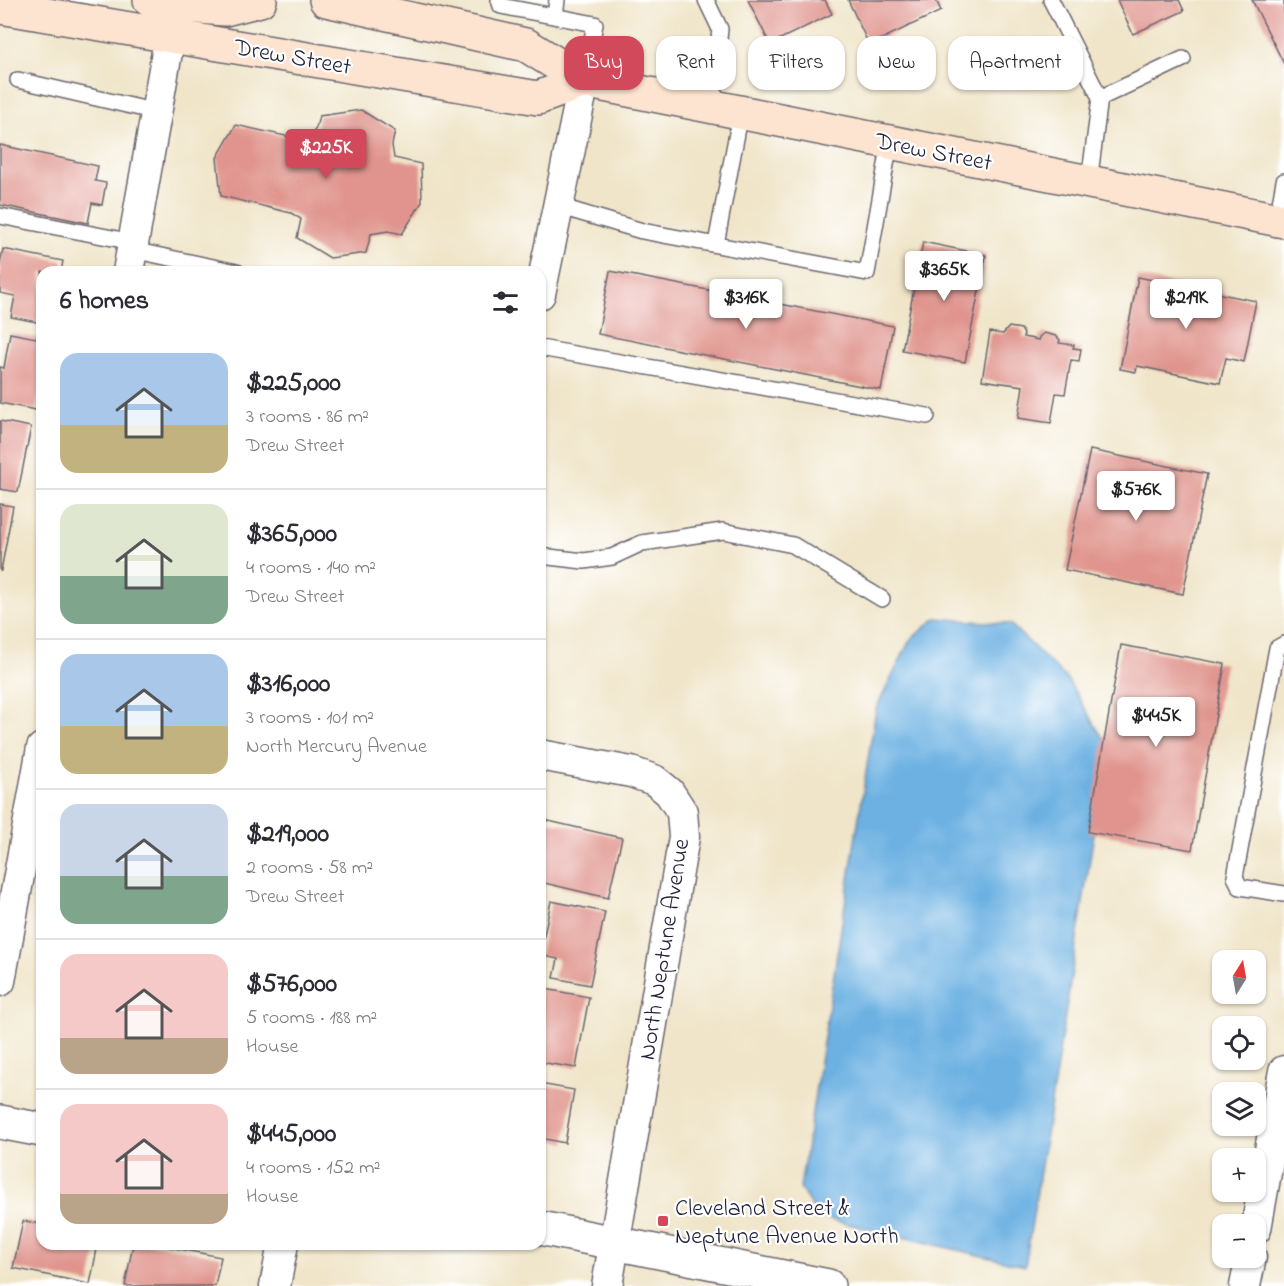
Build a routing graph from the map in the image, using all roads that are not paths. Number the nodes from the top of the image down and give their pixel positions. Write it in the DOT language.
graph roads {
  1 [pos="150,0"];
  2 [pos="260,0"];
  3 [pos="326,0"];
  4 [pos="434,0"];
  5 [pos="499,0"];
  6 [pos="557,0"];
  7 [pos="706,0"];
  8 [pos="1051,0"];
  9 [pos="0,7"];
  10 [pos="555,16"];
  11 [pos="170,35"];
  12 [pos="593,36"];
  13 [pos="526,45"];
  14 [pos="1183,59"];
  15 [pos="564,69"];
  16 [pos="18,80"];
  17 [pos="564,88"];
  18 [pos="582,90"];
  19 [pos="628,90"];
  20 [pos="1100,98"];
  21 [pos="727,110"];
  22 [pos="157,112"];
  23 [pos="890,142"];
  24 [pos="1284,181"];
  25 [pos="1089,183"];
  26 [pos="558,206"];
  27 [pos="0,216"];
  28 [pos="1281,221"];
  29 [pos="716,244"];
  30 [pos="131,255"];
  31 [pos="200,266"];
  32 [pos="546,266"];
  33 [pos="546,349"];
  34 [pos="927,416"];
  35 [pos="546,557"];
  36 [pos="882,599"];
  37 [pos="1284,644"];
  38 [pos="546,755"];
  39 [pos="36,781"];
  40 [pos="1284,894"];
  41 [pos="0,981"];
  42 [pos="1284,1071"];
  43 [pos="0,1122"];
  44 [pos="36,1129"];
  45 [pos="1260,1214"];
  46 [pos="546,1229"];
  47 [pos="614,1243"];
  48 [pos="282,1250"];
  49 [pos="1249,1268"];
  50 [pos="275,1286"];
  51 [pos="606,1286"];
  52 [pos="828,1286"];
  53 [pos="1245,1286"];
  1 -- 2 [label="main road, Drew Street"];
  3 -- 13 [label="main road, Drew Street"];
  4 -- 13 [label="main road"];
  5 -- 10 [label="lane"];
  6 -- 10 [label="lane"];
  7 -- 21 [label="lane"];
  8 -- 20 [label="lane"];
  9 -- 11 [label="main road, Drew Street"];
  10 -- 12 [label="lane"];
  11 -- 17 [label="main road, Drew Street"];
  11 -- 22 [label="street"];
  13 -- 15 [label="main road, Drew Street"];
  14 -- 20 [label="lane"];
  16 -- 22 [label="lane"];
  18 -- 26 [label="street"];
  19 -- 21 [label="main road, Drew Street"];
  20 -- 25 [label="lane"];
  21 -- 23 [label="main road, Drew Street"];
  21 -- 29 [label="lane"];
  22 -- 30 [label="street"];
  23 -- 25 [label="main road, Drew Street"];
  23 -- 29 [label="lane"];
  24 -- 28 [label="lane"];
  25 -- 28 [label="main road, Drew Street"];
  26 -- 29 [label="lane"];
  26 -- 32 [label="street"];
  27 -- 30 [label="lane"];
  30 -- 31 [label="lane"];
  33 -- 34 [label="lane"];
  35 -- 36 [label="lane"];
  37 -- 40 [label="lane"];
  38 -- 47 [label="street, North Neptune Avenue"];
  39 -- 41 [label="street"];
  42 -- 45 [label="street"];
  43 -- 44 [label="street"];
  46 -- 47 [label="street"];
  47 -- 51 [label="street, North Neptune Avenue"];
  47 -- 52 [label="street"];
  48 -- 50 [label="street"];
  49 -- 53 [label="street"];
}
